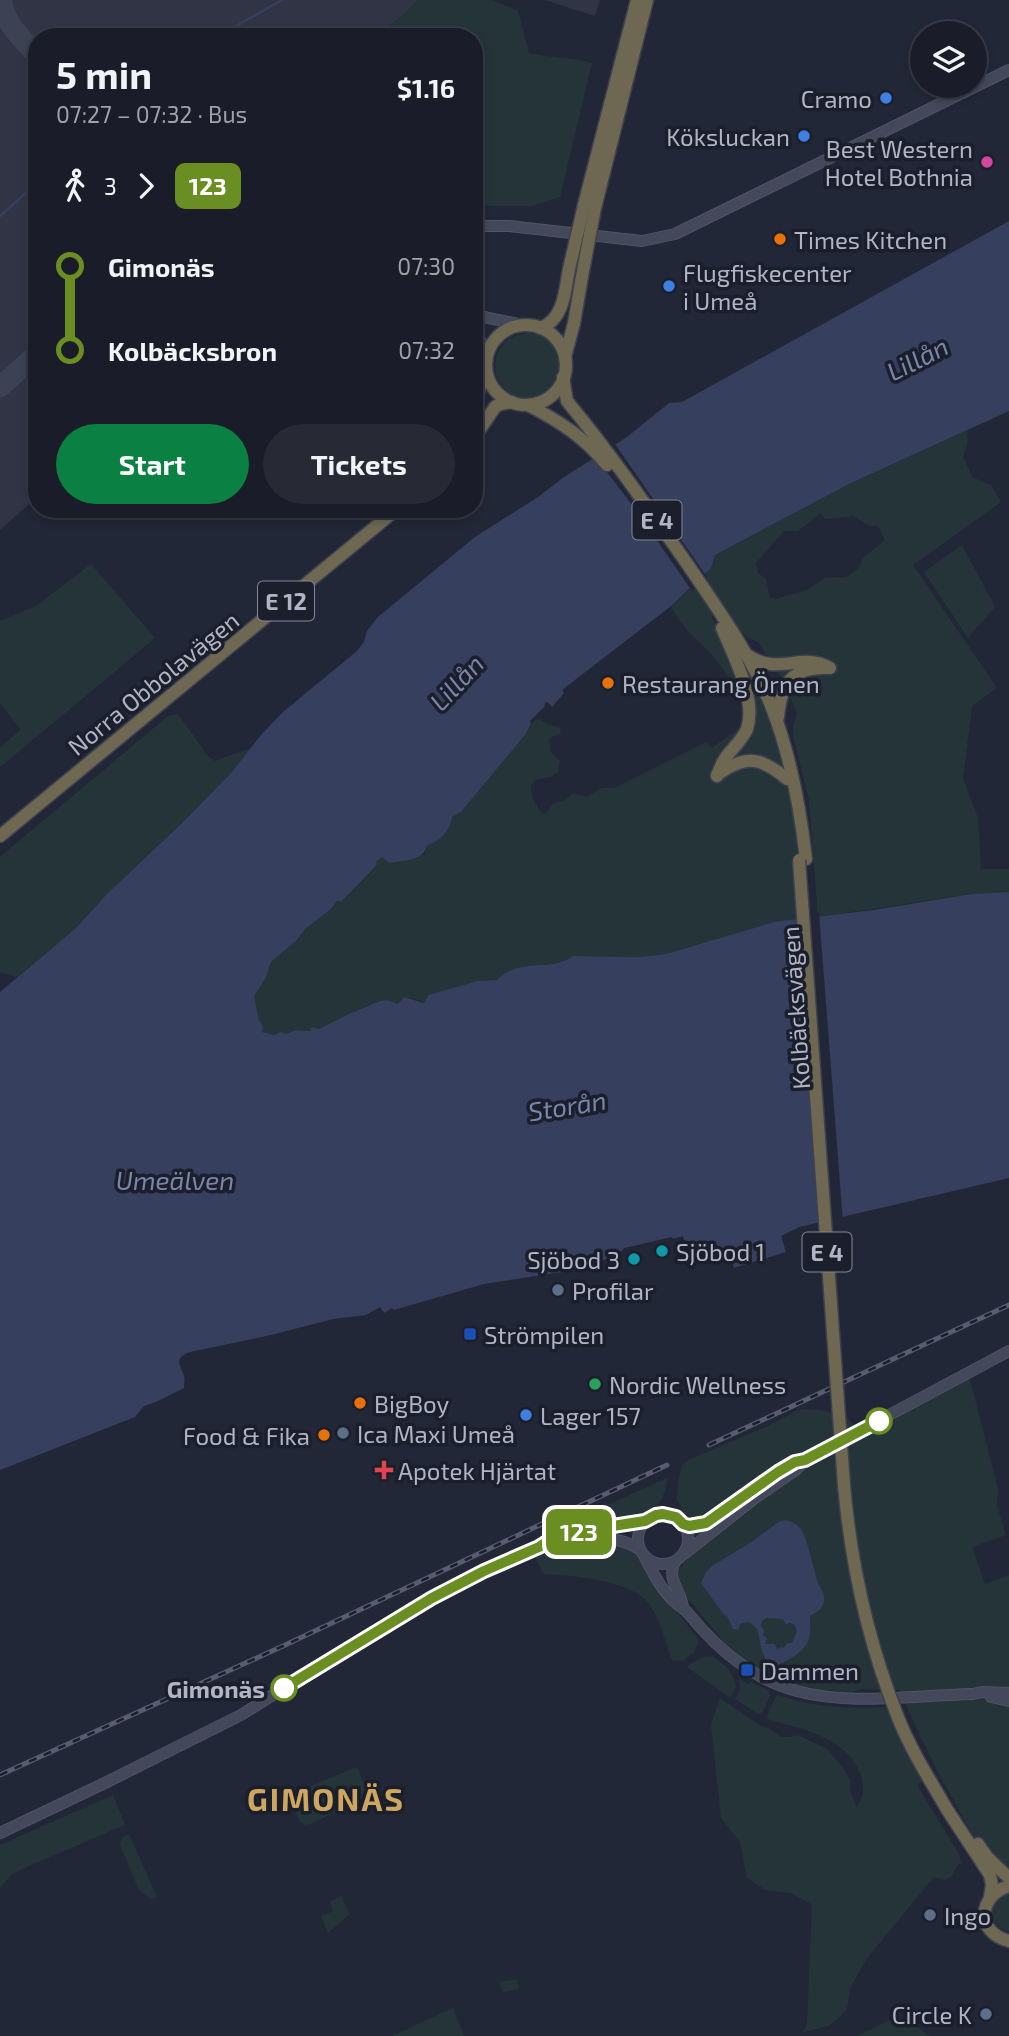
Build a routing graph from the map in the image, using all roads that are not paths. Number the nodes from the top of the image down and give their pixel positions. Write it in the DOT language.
graph roads {
  1 [pos="637,0"];
  2 [pos="647,0"];
  3 [pos="1009,70"];
  4 [pos="589,207"];
  5 [pos="483,226"];
  6 [pos="576,270"];
  7 [pos="483,317"];
  8 [pos="523,325"];
  9 [pos="540,328"];
  10 [pos="483,344"];
  11 [pos="487,356"];
  12 [pos="565,357"];
  13 [pos="486,371"];
  14 [pos="563,377"];
  15 [pos="483,379"];
  16 [pos="512,402"];
  17 [pos="528,405"];
  18 [pos="483,425"];
  19 [pos="588,436"];
  20 [pos="386,518"];
  21 [pos="717,613"];
  22 [pos="722,628"];
  23 [pos="745,654"];
  24 [pos="777,722"];
  25 [pos="787,779"];
  26 [pos="0,836"];
  27 [pos="803,859"];
  28 [pos="1009,1351"];
  29 [pos="805,1460"];
  30 [pos="645,1521"];
  31 [pos="683,1524"];
  32 [pos="539,1547"];
  33 [pos="642,1553"];
  34 [pos="679,1558"];
  35 [pos="683,1607"];
  36 [pos="1009,1693"];
  37 [pos="973,1694"];
  38 [pos="1009,1702"];
  39 [pos="952,1810"];
  40 [pos="0,1833"];
  41 [pos="1009,1878"];
  42 [pos="1009,1886"];
  43 [pos="990,1898"];
  44 [pos="1007,1941"];
  1 -- 4 [label="highway, E 4"];
  2 -- 4 [label="highway, E 4"];
  3 -- 5 [label="main road"];
  4 -- 6 [label="highway, E 4, bridge"];
  6 -- 9 [label="highway, E 4"];
  6 -- 12 [label="highway, E 4"];
  7 -- 8 [label="main road"];
  8 -- 9 [label="highway"];
  8 -- 11 [label="highway"];
  9 -- 12 [label="highway"];
  10 -- 11 [label="main road"];
  11 -- 13 [label="highway"];
  12 -- 14 [label="highway, E 4"];
  13 -- 15 [label="highway"];
  13 -- 16 [label="highway"];
  14 -- 17 [label="highway"];
  14 -- 19 [label="highway, Kolbäcksvägen / E 4"];
  16 -- 17 [label="highway, E 4"];
  16 -- 18 [label="highway"];
  17 -- 19 [label="highway, Kolbäcksvägen / E 4"];
  19 -- 21 [label="highway, Kolbäcksvägen / E 4"];
  20 -- 26 [label="highway, Norra Obbolavägen / E 12"];
  21 -- 22 [label="highway, Kolbäcksvägen / E 4"];
  21 -- 23 [label="highway, Kolbäcksvägen / E 4"];
  22 -- 25 [label="highway, Kolbäcksvägen / E 4"];
  22 -- 25 [label="highway"];
  23 -- 24 [label="highway, Kolbäcksvägen / E 4"];
  23 -- 24 [label="highway"];
  24 -- 27 [label="highway, Kolbäcksvägen / E 4"];
  25 -- 27 [label="highway, Kolbäcksvägen / E 4"];
  27 -- 39 [label="highway, Kolbäcksvägen / E 4, bridge"];
  28 -- 29 [label="main road"];
  29 -- 31 [label="main road"];
  29 -- 34 [label="main road"];
  30 -- 31 [label="main road"];
  30 -- 32 [label="main road"];
  30 -- 33 [label="main road"];
  31 -- 34 [label="main road"];
  32 -- 33 [label="main road"];
  32 -- 40 [label="main road"];
  33 -- 34 [label="main road"];
  33 -- 35 [label="main road"];
  34 -- 35 [label="main road"];
  35 -- 37 [label="main road"];
  36 -- 37 [label="main road"];
  37 -- 38 [label="main road"];
  39 -- 41 [label="highway, Kolbäcksvägen / E 4"];
  39 -- 43 [label="highway, Kolbäcksvägen / E 4"];
  42 -- 43 [label="highway"];
  43 -- 44 [label="highway, E 4"];
}
